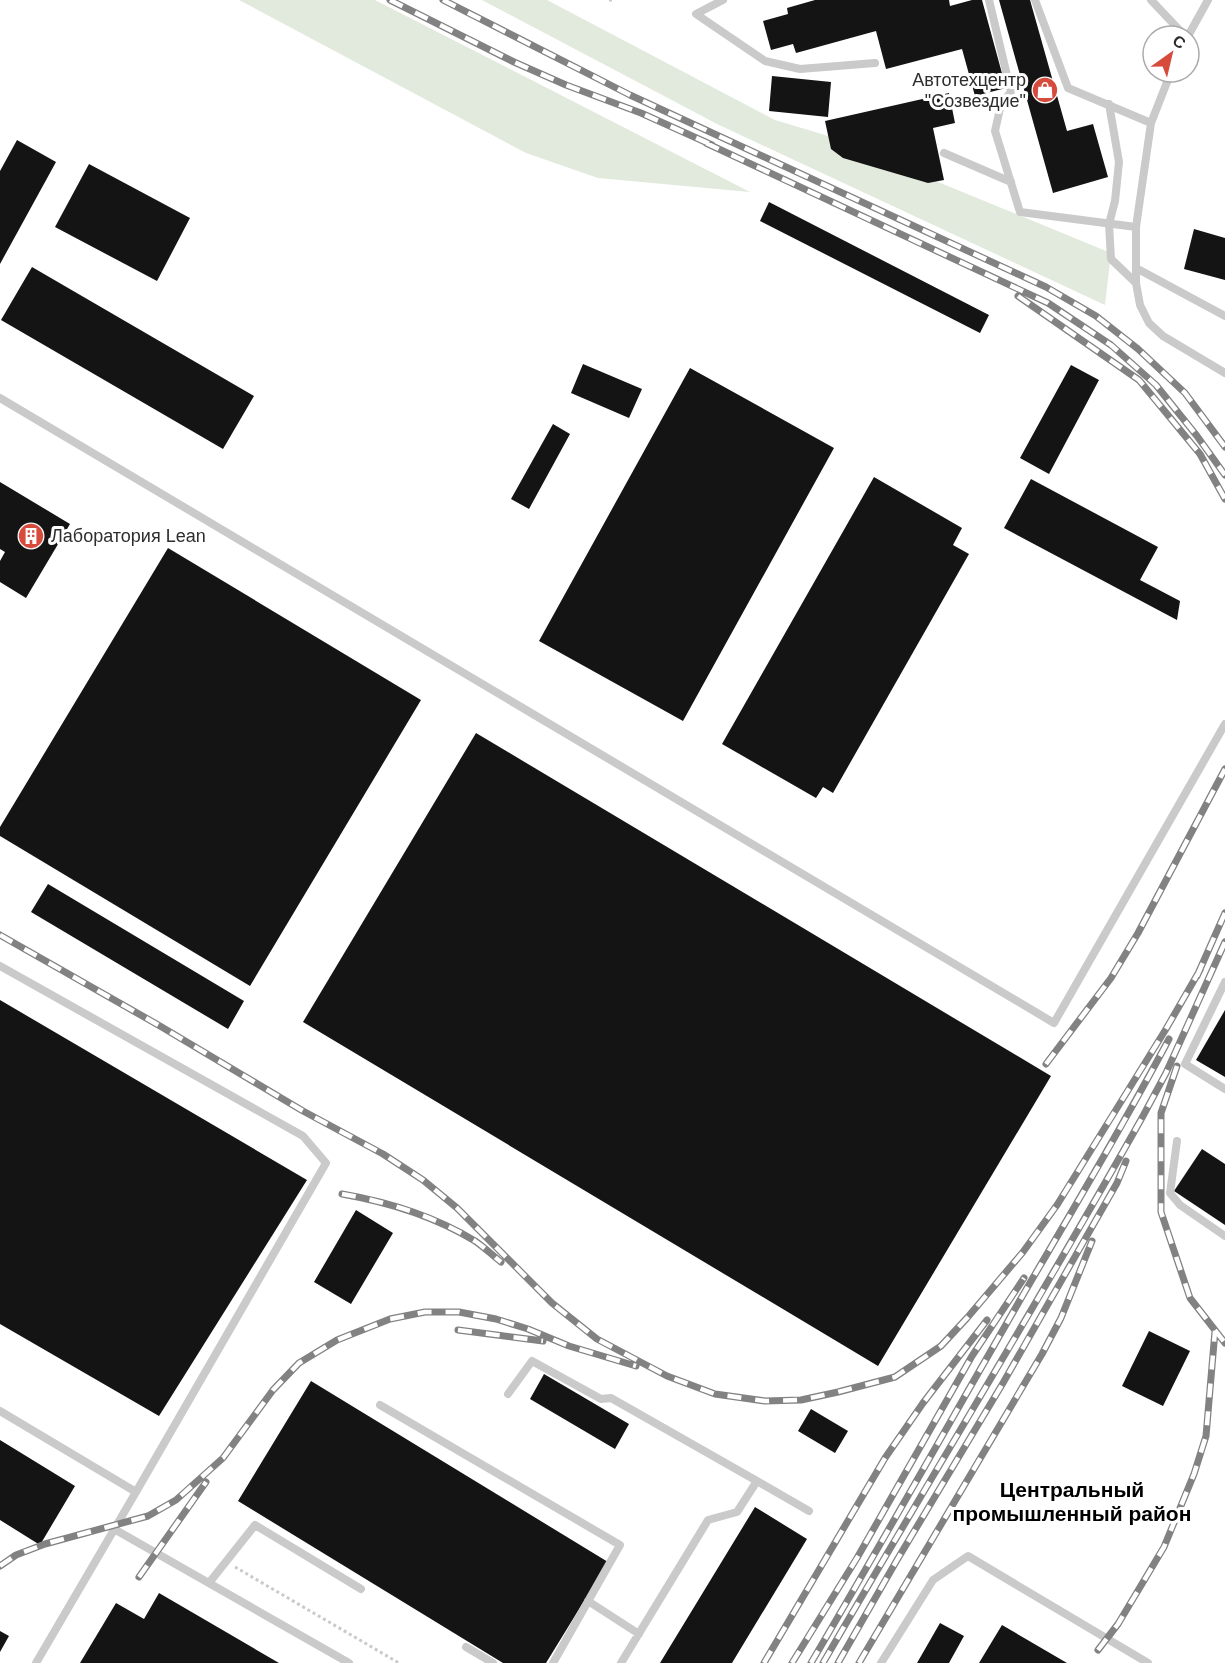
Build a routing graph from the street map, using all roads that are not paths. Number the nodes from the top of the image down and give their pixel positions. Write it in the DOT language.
graph roads {
  1 [pos="723,0"];
  2 [pos="989,0"];
  3 [pos="1035,0"];
  4 [pos="1150,0"];
  5 [pos="1208,0"];
  6 [pos="1174,24"];
  7 [pos="1193,24"];
  8 [pos="875,63"];
  9 [pos="1166,84"];
  10 [pos="1109,104"];
  11 [pos="1151,123"];
  12 [pos="945,153"];
  13 [pos="1011,182"];
  14 [pos="1108,224"];
  15 [pos="1136,227"];
  16 [pos="1136,268"];
  17 [pos="1136,283"];
  18 [pos="1225,316"];
  19 [pos="1225,373"];
  20 [pos="0,398"];
  21 [pos="1225,724"];
  22 [pos="0,966"];
  23 [pos="1225,982"];
  24 [pos="1225,1089"];
  25 [pos="1177,1141"];
  26 [pos="1225,1236"];
  27 [pos="508,1394"];
  28 [pos="380,1405"];
  29 [pos="0,1411"];
  30 [pos="757,1482"];
  31 [pos="136,1492"];
  32 [pos="809,1511"];
  33 [pos="114,1529"];
  34 [pos="208,1583"];
  35 [pos="361,1589"];
  36 [pos="588,1601"];
  37 [pos="639,1634"];
  38 [pos="466,1647"];
  39 [pos="36,1663"];
  40 [pos="349,1663"];
  41 [pos="493,1663"];
  42 [pos="553,1663"];
  43 [pos="621,1663"];
  44 [pos="881,1663"];
  45 [pos="1148,1663"];
  1 -- 8 [label="lane"];
  2 -- 13 [label="lane"];
  3 -- 10 [label="lane"];
  4 -- 6 [label="lane"];
  5 -- 7 [label="lane"];
  9 -- 11 [label="lane"];
  10 -- 11 [label="lane"];
  10 -- 14 [label="lane"];
  11 -- 15 [label="lane"];
  12 -- 13 [label="lane"];
  13 -- 14 [label="lane"];
  14 -- 15 [label="lane"];
  14 -- 17 [label="lane"];
  15 -- 16 [label="lane"];
  16 -- 17 [label="lane"];
  16 -- 18 [label="lane"];
  17 -- 19 [label="lane"];
  20 -- 21 [label="lane"];
  22 -- 31 [label="lane"];
  23 -- 24 [label="lane"];
  25 -- 26 [label="lane"];
  27 -- 30 [label="lane"];
  28 -- 36 [label="lane"];
  29 -- 31 [label="lane"];
  30 -- 32 [label="lane"];
  30 -- 37 [label="lane"];
  31 -- 33 [label="lane"];
  33 -- 34 [label="lane"];
  33 -- 39 [label="lane"];
  34 -- 35 [label="lane"];
  34 -- 40 [label="lane"];
  36 -- 37 [label="lane"];
  36 -- 42 [label="lane"];
  37 -- 43 [label="lane"];
  38 -- 41 [label="lane"];
  44 -- 45 [label="lane"];
}
